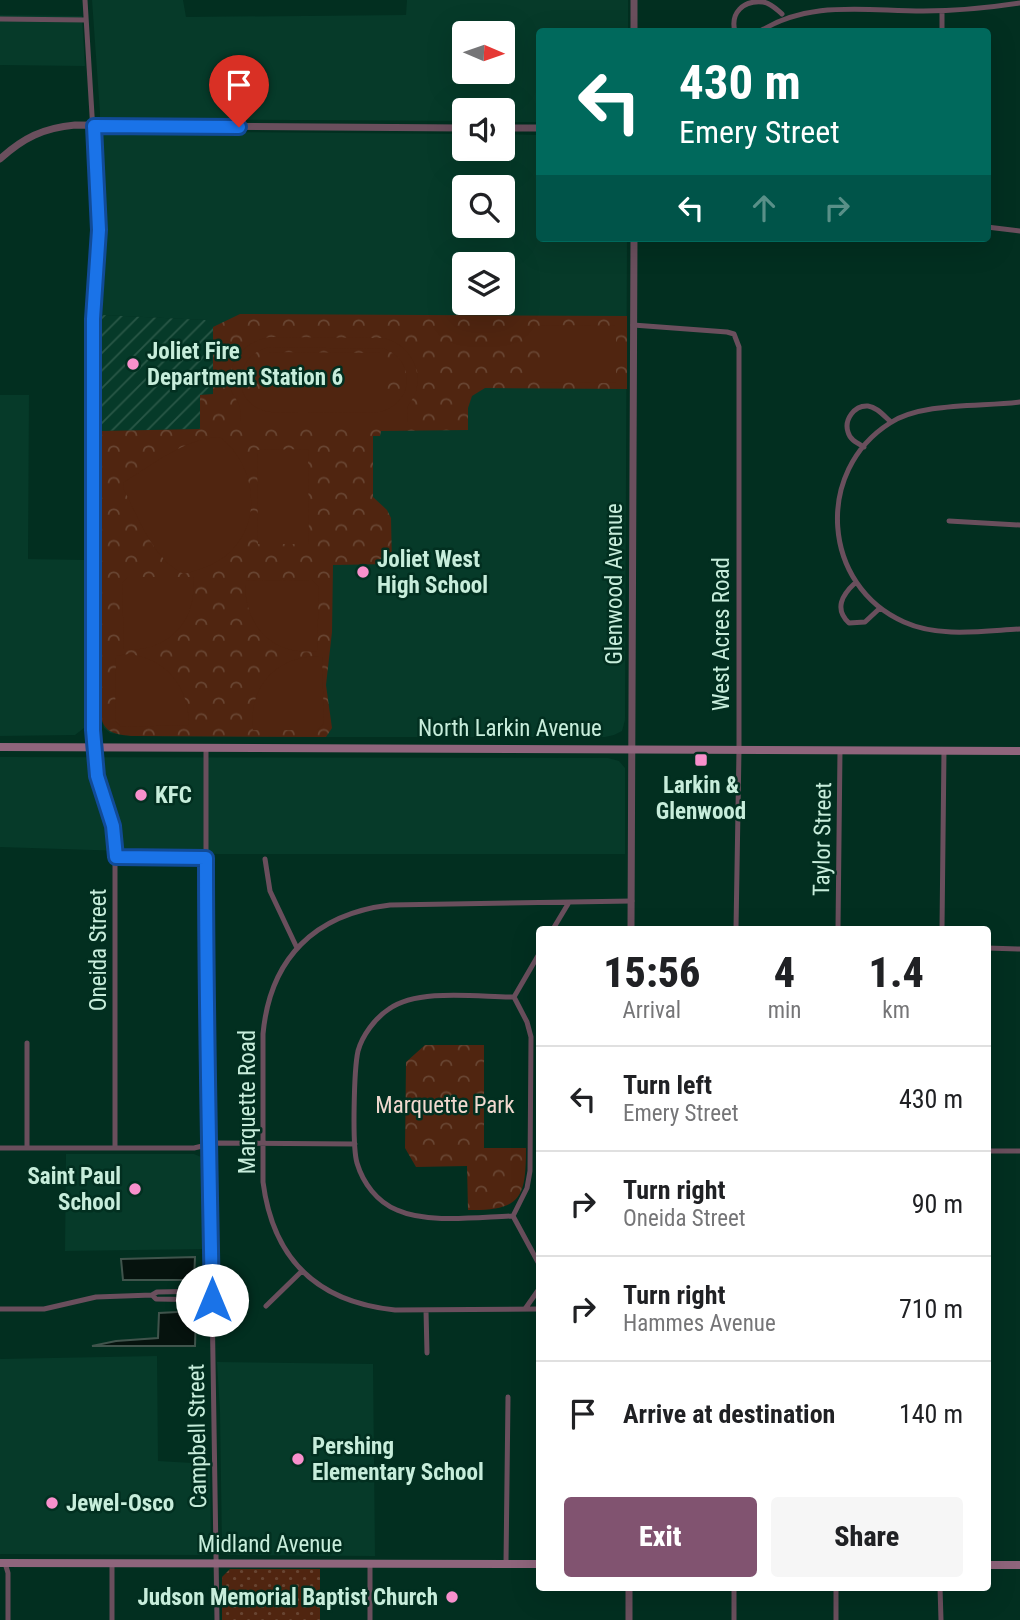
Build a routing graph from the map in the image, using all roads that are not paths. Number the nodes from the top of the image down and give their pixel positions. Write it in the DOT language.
graph roads {
  1 [pos="85,0"];
  2 [pos="634,0"];
  3 [pos="825,2"];
  4 [pos="1020,3"];
  5 [pos="797,8"];
  6 [pos="943,11"];
  7 [pos="782,15"];
  8 [pos="0,19"];
  9 [pos="86,20"];
  10 [pos="634,28"];
  11 [pos="735,28"];
  12 [pos="764,28"];
  13 [pos="942,28"];
  14 [pos="94,126"];
  15 [pos="452,128"];
  16 [pos="515,128"];
  17 [pos="536,128"];
  18 [pos="0,159"];
  19 [pos="991,227"];
  20 [pos="1020,231"];
  21 [pos="634,242"];
  22 [pos="634,325"];
  23 [pos="1020,402"];
  24 [pos="891,422"];
  25 [pos="864,447"];
  26 [pos="949,521"];
  27 [pos="1020,525"];
  28 [pos="855,583"];
  29 [pos="880,608"];
  30 [pos="1020,629"];
  31 [pos="0,747"];
  32 [pos="94,747"];
  33 [pos="206,747"];
  34 [pos="632,748"];
  35 [pos="739,750"];
  36 [pos="840,750"];
  37 [pos="944,750"];
  38 [pos="1020,751"];
  39 [pos="116,857"];
  40 [pos="206,858"];
  41 [pos="265,859"];
  42 [pos="632,901"];
  43 [pos="568,904"];
  44 [pos="555,926"];
  45 [pos="631,926"];
  46 [pos="736,926"];
  47 [pos="838,926"];
  48 [pos="942,926"];
  49 [pos="297,948"];
  50 [pos="991,948"];
  51 [pos="1020,949"];
  52 [pos="536,959"];
  53 [pos="514,997"];
  54 [pos="27,1043"];
  55 [pos="264,1143"];
  56 [pos="208,1144"];
  57 [pos="355,1144"];
  58 [pos="0,1148"];
  59 [pos="27,1148"];
  60 [pos="115,1148"];
  61 [pos="991,1151"];
  62 [pos="1020,1151"];
  63 [pos="513,1216"];
  64 [pos="536,1258"];
  65 [pos="302,1270"];
  66 [pos="211,1292"];
  67 [pos="536,1294"];
  68 [pos="152,1295"];
  69 [pos="212,1300"];
  70 [pos="266,1306"];
  71 [pos="0,1309"];
  72 [pos="526,1309"];
  73 [pos="536,1309"];
  74 [pos="426,1310"];
  75 [pos="426,1353"];
  76 [pos="508,1397"];
  77 [pos="2,1563"];
  78 [pos="113,1563"];
  79 [pos="217,1563"];
  80 [pos="370,1563"];
  81 [pos="506,1563"];
  82 [pos="536,1563"];
  83 [pos="991,1565"];
  84 [pos="1020,1566"];
  85 [pos="629,1591"];
  86 [pos="734,1591"];
  87 [pos="836,1591"];
  88 [pos="940,1591"];
  89 [pos="8,1620"];
  90 [pos="112,1620"];
  91 [pos="217,1620"];
  92 [pos="370,1620"];
  93 [pos="629,1620"];
  94 [pos="734,1620"];
  95 [pos="836,1620"];
  96 [pos="940,1620"];
  1 -- 9 [label="street, Oneida Street"];
  2 -- 10 [label="street"];
  3 -- 6 [label="street"];
  4 -- 6 [label="street"];
  5 -- 7 [label="street"];
  6 -- 13 [label="street"];
  7 -- 11 [label="street"];
  7 -- 12 [label="street"];
  8 -- 9 [label="street"];
  9 -- 14 [label="street, Oneida Street"];
  14 -- 15 [label="street"];
  14 -- 18 [label="street"];
  14 -- 32 [label="street, Oneida Street"];
  16 -- 17 [label="street"];
  19 -- 20 [label="street"];
  21 -- 22 [label="street, Glenwood Avenue"];
  22 -- 34 [label="street, Glenwood Avenue"];
  22 -- 35 [label="street, West Acres Road"];
  23 -- 24 [label="street"];
  24 -- 25 [label="street"];
  24 -- 25 [label="street"];
  25 -- 28 [label="street"];
  26 -- 27 [label="street"];
  28 -- 29 [label="street"];
  28 -- 29 [label="street"];
  29 -- 30 [label="street"];
  31 -- 32 [label="main road, North Larkin Avenue"];
  32 -- 33 [label="main road, North Larkin Avenue"];
  32 -- 39 [label="street, Oneida Street"];
  33 -- 34 [label="main road, North Larkin Avenue"];
  33 -- 40 [label="street, Campbell Street"];
  34 -- 35 [label="main road, North Larkin Avenue"];
  34 -- 42 [label="street, Glenwood Avenue"];
  35 -- 36 [label="main road, North Larkin Avenue"];
  35 -- 46 [label="street, West Acres Road"];
  36 -- 37 [label="main road, North Larkin Avenue"];
  36 -- 47 [label="street, Taylor Street"];
  37 -- 38 [label="main road, North Larkin Avenue"];
  37 -- 48 [label="street"];
  39 -- 40 [label="street"];
  39 -- 60 [label="street, Oneida Street"];
  40 -- 56 [label="street, Campbell Street"];
  41 -- 49 [label="street"];
  42 -- 43 [label="street, Marquette Road"];
  42 -- 45 [label="street, Glenwood Avenue"];
  43 -- 44 [label="street"];
  43 -- 49 [label="street, Marquette Road"];
  49 -- 55 [label="street, Marquette Road"];
  50 -- 51 [label="street"];
  52 -- 53 [label="street"];
  53 -- 57 [label="street"];
  53 -- 63 [label="street"];
  54 -- 59 [label="street"];
  55 -- 56 [label="street"];
  55 -- 57 [label="street"];
  55 -- 65 [label="street, Marquette Road"];
  56 -- 60 [label="street"];
  56 -- 66 [label="street, Campbell Street"];
  57 -- 63 [label="street"];
  58 -- 59 [label="street"];
  59 -- 60 [label="street"];
  61 -- 62 [label="street"];
  63 -- 64 [label="street"];
  65 -- 70 [label="street"];
  65 -- 74 [label="street, Marquette Road"];
  66 -- 68 [label="street"];
  66 -- 69 [label="street, Campbell Street"];
  67 -- 72 [label="street"];
  68 -- 69 [label="street"];
  68 -- 71 [label="street"];
  69 -- 79 [label="street, Campbell Street"];
  72 -- 73 [label="street, Marquette Road"];
  72 -- 74 [label="street, Marquette Road"];
  74 -- 75 [label="street"];
  76 -- 81 [label="street"];
  77 -- 78 [label="main road, Midland Avenue"];
  77 -- 89 [label="street"];
  78 -- 79 [label="main road, Midland Avenue"];
  78 -- 90 [label="street"];
  79 -- 80 [label="main road, Midland Avenue"];
  79 -- 91 [label="street, Campbell Street"];
  80 -- 81 [label="main road, Midland Avenue"];
  80 -- 92 [label="street"];
  81 -- 82 [label="main road, Midland Avenue"];
  83 -- 84 [label="main road"];
  85 -- 93 [label="street"];
  86 -- 94 [label="street"];
  87 -- 95 [label="street"];
  88 -- 96 [label="street"];
}
